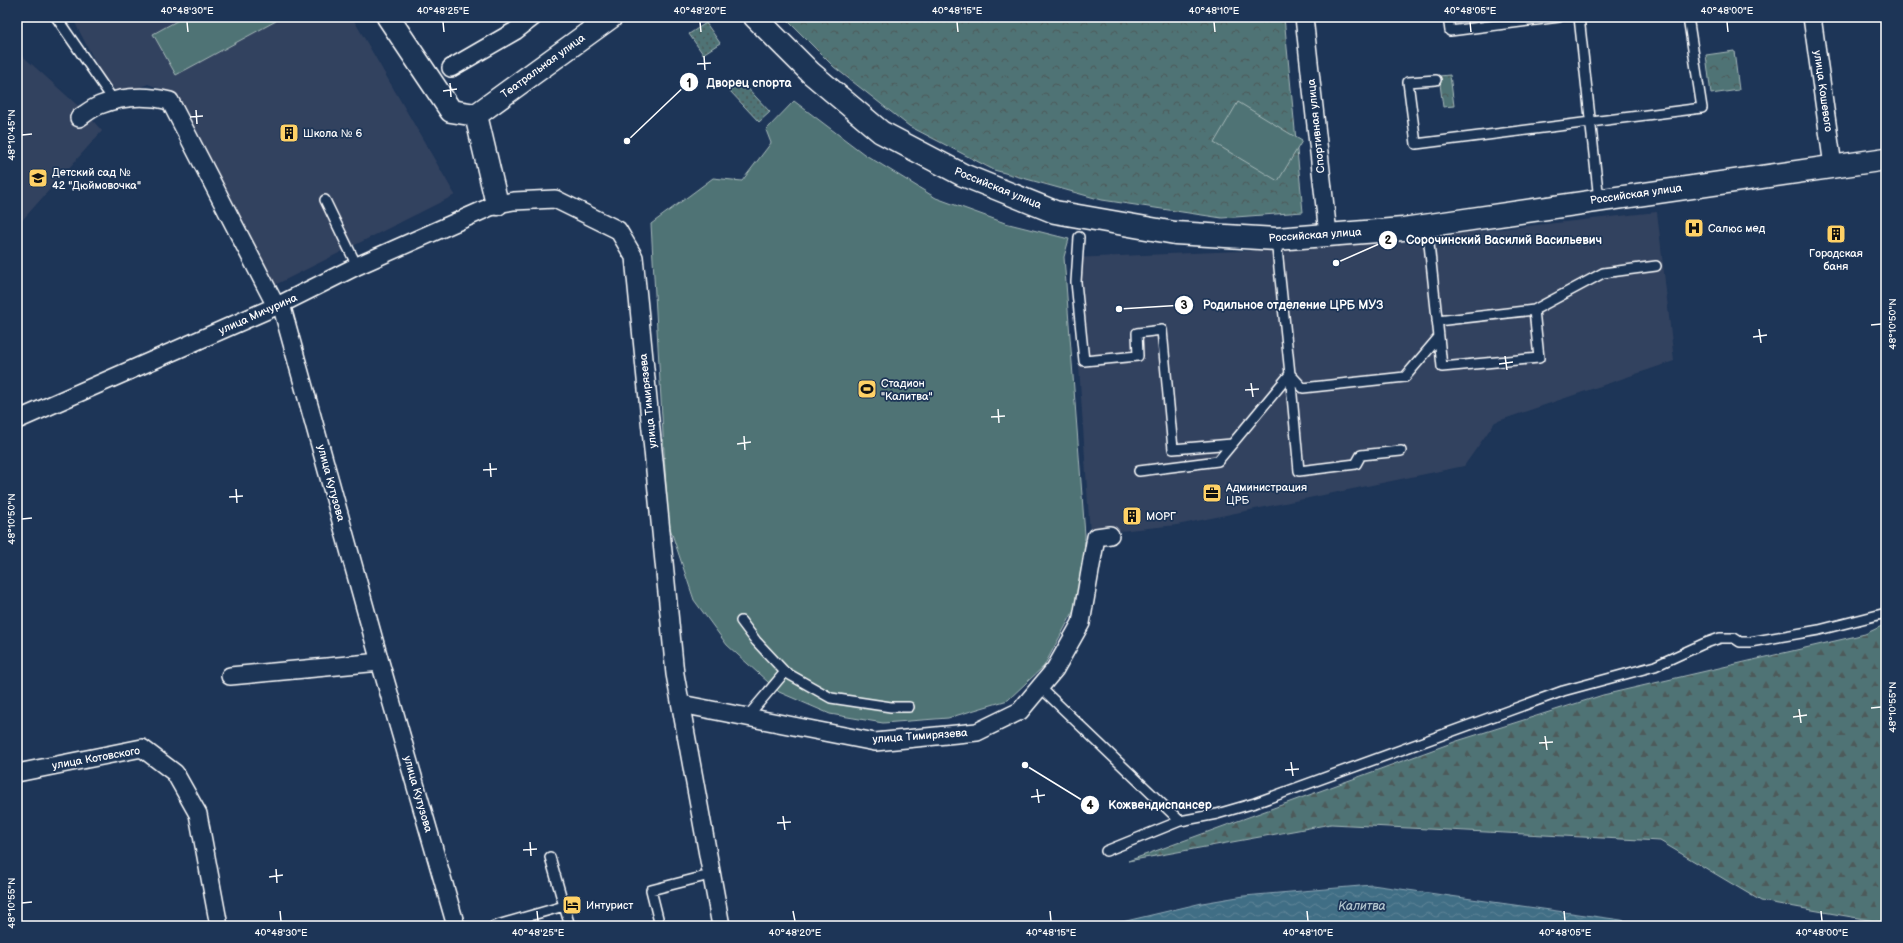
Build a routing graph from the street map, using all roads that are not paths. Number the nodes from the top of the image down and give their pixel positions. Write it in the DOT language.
graph roads {
  1 [pos="56,17"];
  2 [pos="388,17"];
  3 [pos="533,17"];
  4 [pos="611,17"];
  5 [pos="755,17"];
  6 [pos="1304,17"];
  7 [pos="1448,17"];
  8 [pos="1559,17"];
  9 [pos="1578,17"];
  10 [pos="1688,17"];
  11 [pos="1812,17"];
  12 [pos="451,68"];
  13 [pos="1436,80"];
  14 [pos="114,101"];
  15 [pos="476,115"];
  16 [pos="78,118"];
  17 [pos="1589,122"];
  18 [pos="1886,159"];
  19 [pos="1833,166"];
  20 [pos="325,200"];
  21 [pos="1599,200"];
  22 [pos="497,204"];
  23 [pos="1427,225"];
  24 [pos="1328,234"];
  25 [pos="1079,237"];
  26 [pos="1276,239"];
  27 [pos="357,266"];
  28 [pos="1656,266"];
  29 [pos="279,305"];
  30 [pos="1534,310"];
  31 [pos="1437,320"];
  32 [pos="1439,338"];
  33 [pos="1290,374"];
  34 [pos="17,420"];
  35 [pos="1232,444"];
  36 [pos="1401,452"];
  37 [pos="1139,471"];
  38 [pos="1110,535"];
  39 [pos="1886,613"];
  40 [pos="741,621"];
  41 [pos="380,662"];
  42 [pos="785,672"];
  43 [pos="230,676"];
  44 [pos="1040,687"];
  45 [pos="681,704"];
  46 [pos="909,707"];
  47 [pos="747,717"];
  48 [pos="17,773"];
  49 [pos="1180,821"];
  50 [pos="1106,851"];
  51 [pos="550,858"];
  52 [pos="702,877"];
  53 [pos="564,906"];
  54 [pos="219,926"];
  55 [pos="456,926"];
  56 [pos="494,926"];
  57 [pos="570,926"];
  58 [pos="660,926"];
  59 [pos="721,926"];
  1 -- 14 [label="lane"];
  2 -- 15 [label="street"];
  3 -- 12 [label="street"];
  4 -- 15 [label="street, Театральная улица"];
  5 -- 26 [label="street, Российская улица"];
  6 -- 24 [label="street, Спортивная улица"];
  7 -- 8 [label="lane"];
  9 -- 17 [label="lane"];
  10 -- 17 [label="lane"];
  11 -- 19 [label="street, улица Кошевого"];
  13 -- 17 [label="lane"];
  14 -- 16 [label="street, улица Кутузова"];
  14 -- 29 [label="street, улица Кутузова"];
  15 -- 22 [label="street"];
  17 -- 21 [label="lane"];
  18 -- 19 [label="street, Российская улица"];
  19 -- 21 [label="street, Российская улица"];
  20 -- 27 [label="lane"];
  21 -- 23 [label="street, Российская улица"];
  22 -- 27 [label="street, улица Мичурина"];
  22 -- 45 [label="street, улица Тимирязева"];
  23 -- 24 [label="street, Российская улица"];
  23 -- 31 [label="lane"];
  24 -- 26 [label="street, Российская улица"];
  25 -- 35 [label="lane"];
  26 -- 33 [label="lane"];
  27 -- 29 [label="street, улица Мичурина"];
  28 -- 30 [label="lane"];
  29 -- 34 [label="street, улица Мичурина"];
  29 -- 41 [label="street, улица Кутузова"];
  30 -- 31 [label="lane"];
  30 -- 32 [label="lane"];
  31 -- 32 [label="lane"];
  32 -- 33 [label="lane"];
  33 -- 35 [label="lane"];
  33 -- 36 [label="lane"];
  35 -- 37 [label="lane"];
  38 -- 44 [label="street, улица Тимирязева"];
  39 -- 49 [label="lane"];
  40 -- 42 [label="lane"];
  41 -- 43 [label="street"];
  41 -- 55 [label="street, улица Кутузова"];
  42 -- 46 [label="lane"];
  42 -- 47 [label="lane"];
  44 -- 47 [label="street, улица Тимирязева"];
  44 -- 49 [label="lane"];
  45 -- 47 [label="street, улица Тимирязева"];
  45 -- 59 [label="street, улица Тимирязева"];
  48 -- 54 [label="street, улица Котовского"];
  49 -- 50 [label="lane"];
  51 -- 53 [label="lane"];
  52 -- 58 [label="lane"];
  53 -- 56 [label="lane"];
  53 -- 57 [label="lane"];
}
